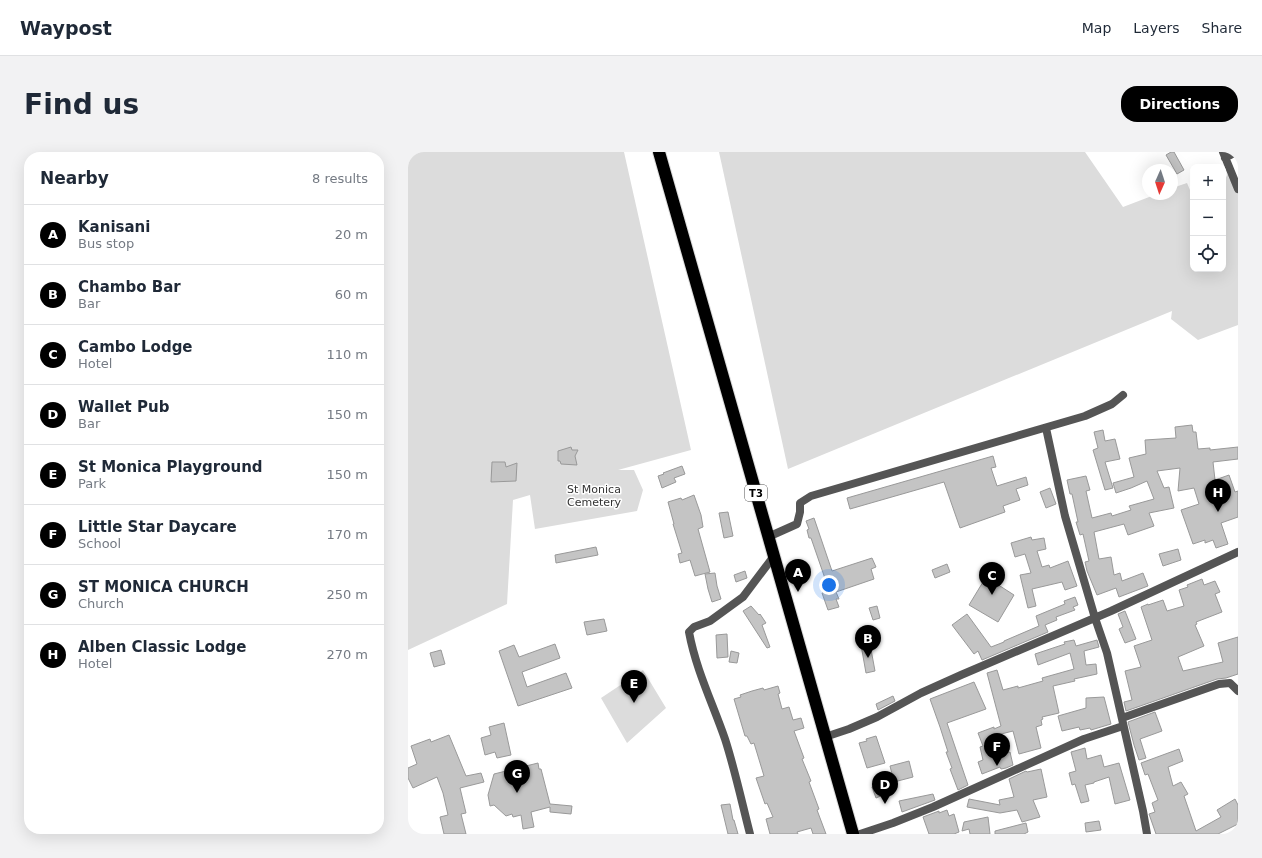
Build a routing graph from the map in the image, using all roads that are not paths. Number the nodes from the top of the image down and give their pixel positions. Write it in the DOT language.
graph roads {
  1 [pos="659,152"];
  2 [pos="1236,152"];
  3 [pos="1224,155"];
  4 [pos="1238,189"];
  5 [pos="1123,395"];
  6 [pos="1046,428"];
  7 [pos="768,537"];
  8 [pos="1238,552"];
  9 [pos="774,556"];
  10 [pos="1094,618"];
  11 [pos="1238,690"];
  12 [pos="1123,722"];
  13 [pos="826,736"];
  14 [pos="750,834"];
  15 [pos="854,834"];
  16 [pos="860,834"];
  17 [pos="1147,834"];
  1 -- 7 [label="highway, T3"];
  2 -- 3 [label="street"];
  3 -- 4 [label="street"];
  5 -- 6 [label="street"];
  6 -- 7 [label="street"];
  6 -- 10 [label="street"];
  7 -- 9 [label="highway, T3"];
  8 -- 10 [label="street"];
  9 -- 13 [label="highway, T3"];
  9 -- 14 [label="street"];
  10 -- 12 [label="street"];
  10 -- 13 [label="street"];
  11 -- 12 [label="street"];
  12 -- 16 [label="street"];
  12 -- 17 [label="street"];
  13 -- 15 [label="highway, T3"];
}
